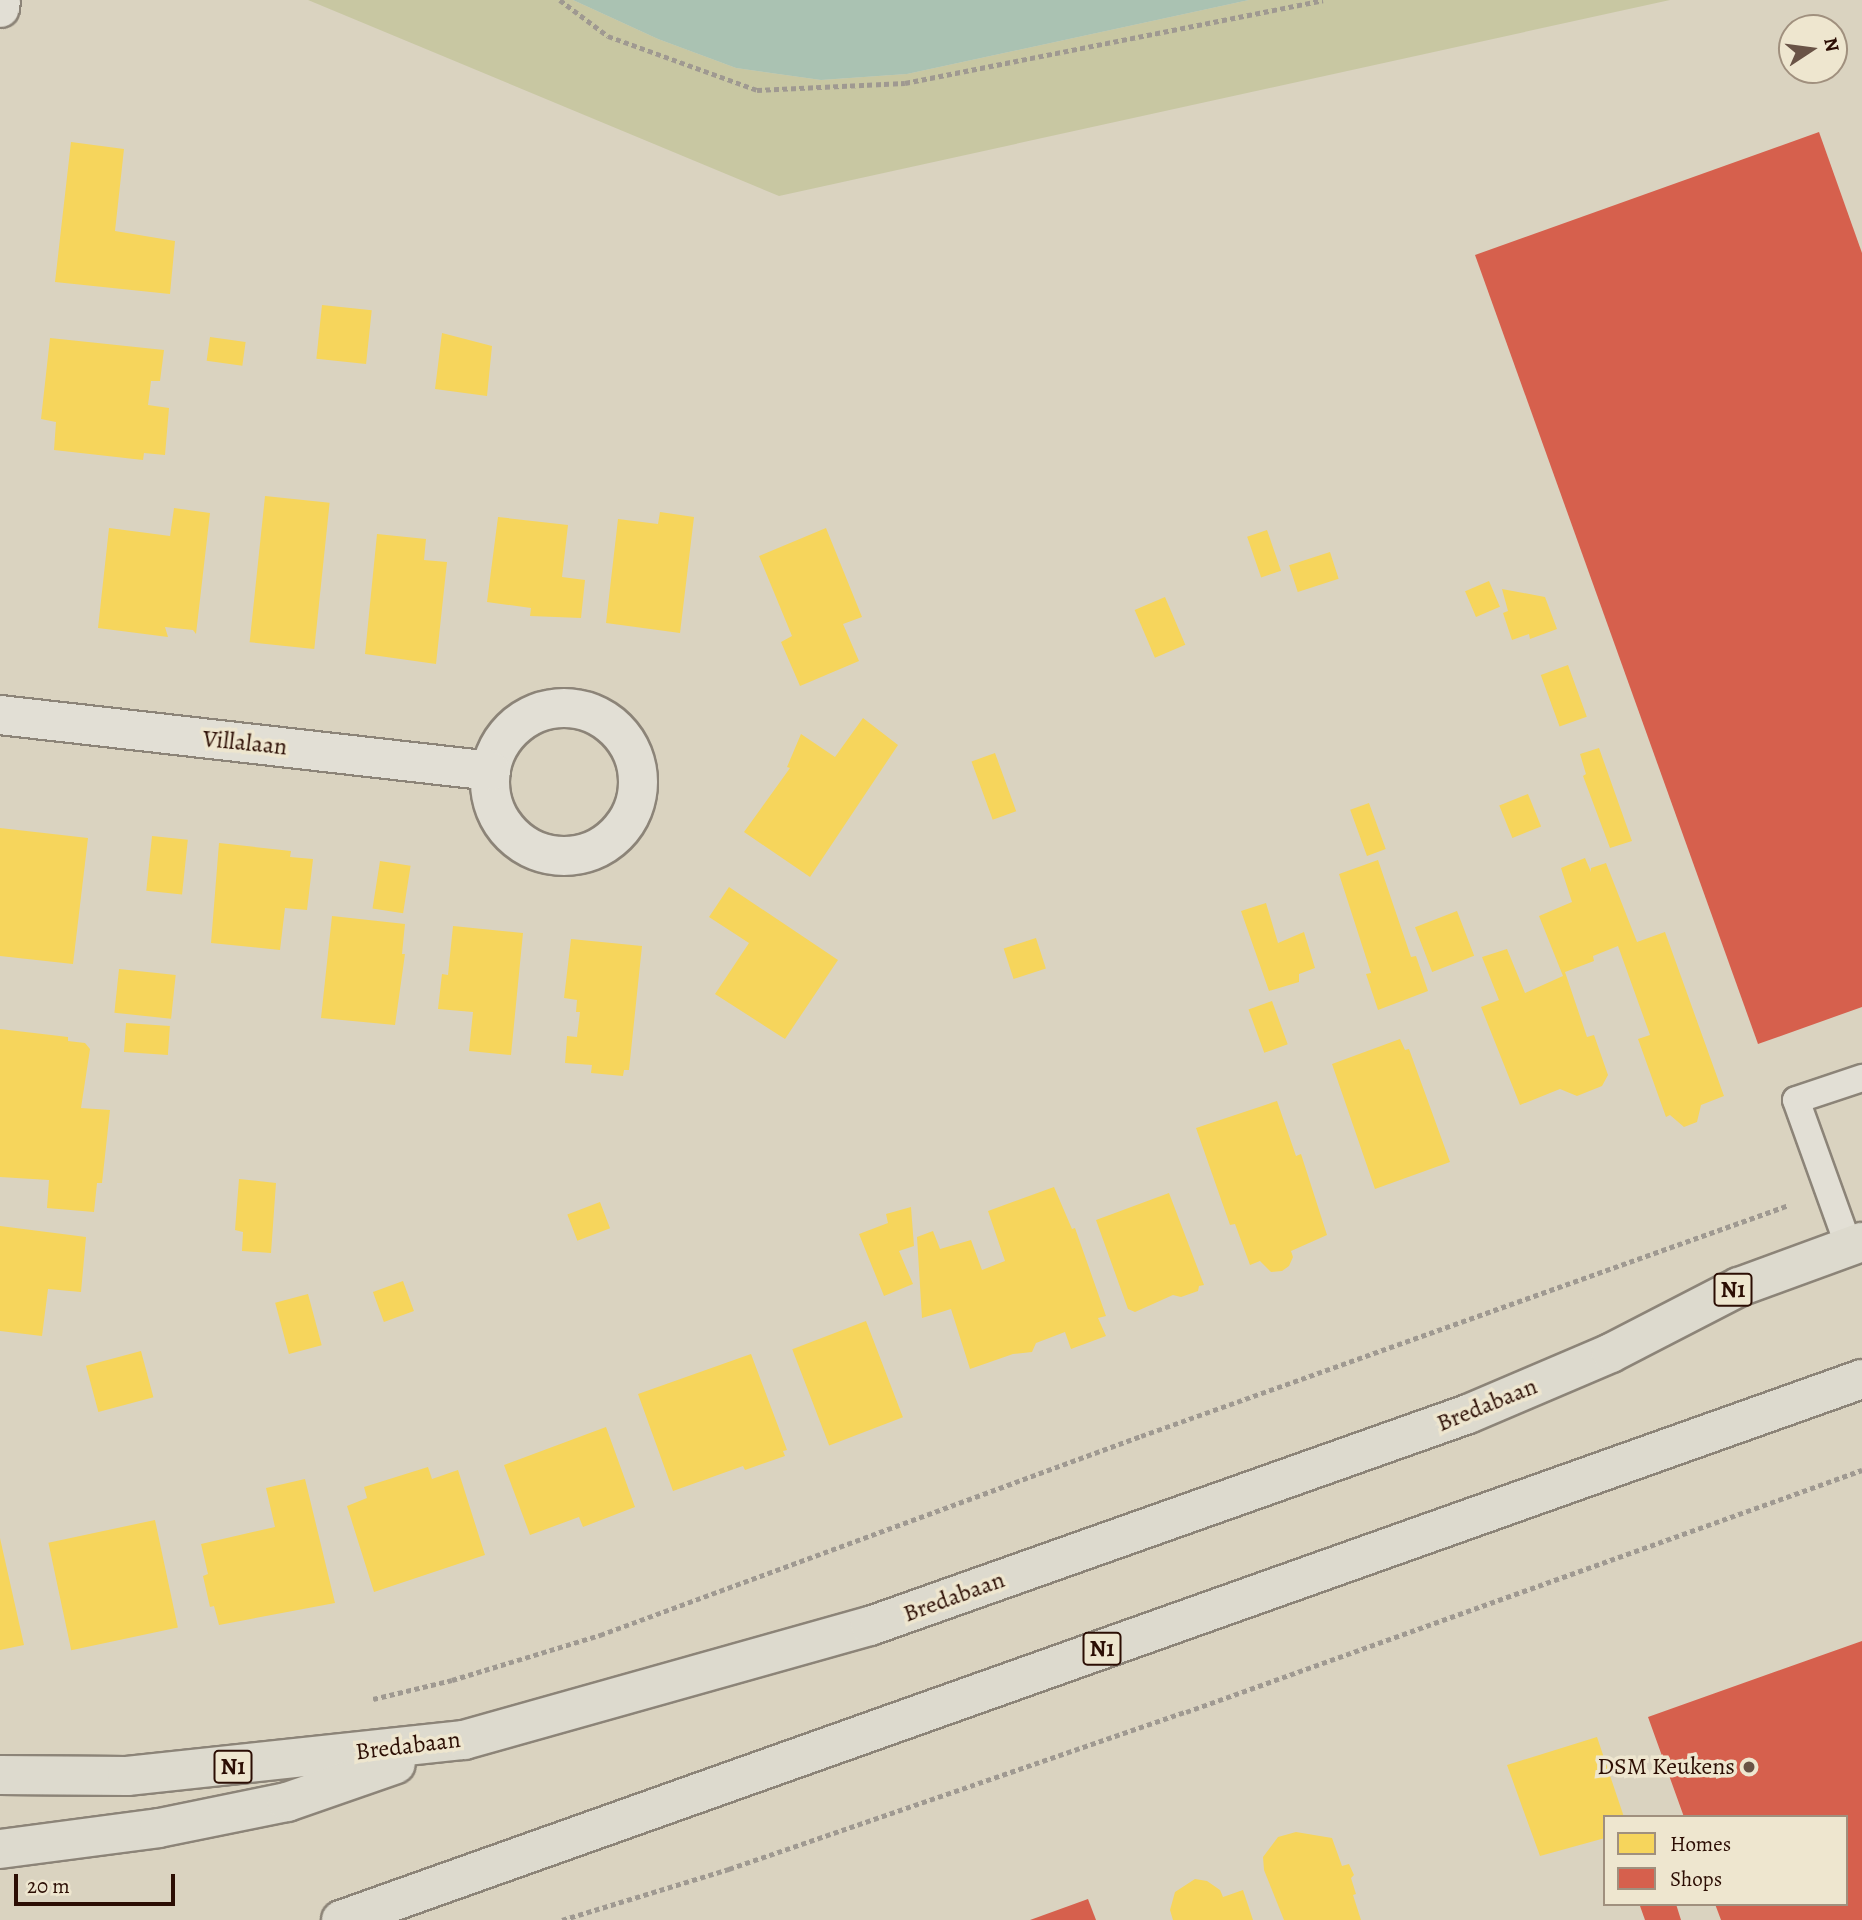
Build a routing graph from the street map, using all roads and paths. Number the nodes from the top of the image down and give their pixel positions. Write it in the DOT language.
graph roads {
  1 [pos="1,0"];
  2 [pos="560,0"];
  3 [pos="1323,0"];
  4 [pos="0,8"];
  5 [pos="0,715"];
  6 [pos="491,771"];
  7 [pos="1862,1077"];
  8 [pos="1828,1191"];
  9 [pos="1855,1245"];
  10 [pos="1862,1378"];
  11 [pos="1862,1470"];
  12 [pos="359,1702"];
  13 [pos="464,1740"];
  14 [pos="0,1775"];
  15 [pos="0,1849"];
  16 [pos="341,1920"];
  17 [pos="562,1920"];
  1 -- 4 [label="street"];
  2 -- 3 [label="path"];
  5 -- 6 [label="street, Villalaan"];
  7 -- 8 [label="lane"];
  8 -- 9 [label="lane"];
  8 -- 12 [label="path"];
  9 -- 13 [label="main road, Bredabaan / N1"];
  10 -- 16 [label="main road, N1"];
  11 -- 17 [label="path"];
  13 -- 14 [label="main road, Bredabaan / N1"];
  13 -- 15 [label="main road"];
}
